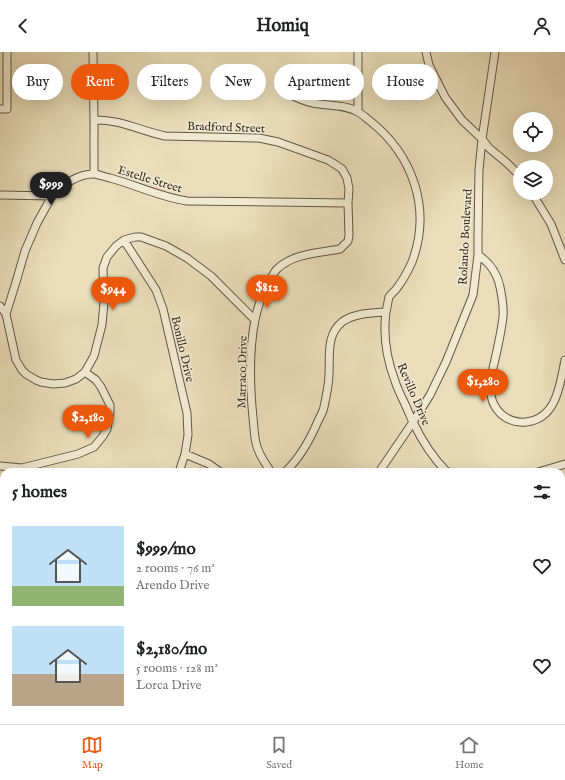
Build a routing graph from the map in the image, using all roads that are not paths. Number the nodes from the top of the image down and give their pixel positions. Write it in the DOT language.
graph roads {
  1 [pos="7,52"];
  2 [pos="93,52"];
  3 [pos="358,52"];
  4 [pos="426,52"];
  5 [pos="495,52"];
  6 [pos="303,100"];
  7 [pos="4,109"];
  8 [pos="358,112"];
  9 [pos="94,120"];
  10 [pos="482,139"];
  11 [pos="513,169"];
  12 [pos="94,174"];
  13 [pos="0,195"];
  14 [pos="52,196"];
  15 [pos="536,200"];
  16 [pos="348,203"];
  17 [pos="124,240"];
  18 [pos="478,255"];
  19 [pos="565,260"];
  20 [pos="0,306"];
  21 [pos="386,312"];
  22 [pos="6,314"];
  23 [pos="255,320"];
  24 [pos="565,360"];
  25 [pos="85,372"];
  26 [pos="413,422"];
  27 [pos="185,454"];
  28 [pos="565,464"];
  29 [pos="0,466"];
  30 [pos="12,468"];
  31 [pos="31,468"];
  32 [pos="180,468"];
  33 [pos="214,468"];
  34 [pos="268,468"];
  35 [pos="289,468"];
  36 [pos="382,468"];
  37 [pos="443,468"];
  38 [pos="552,468"];
  1 -- 7 [label="street"];
  2 -- 9 [label="street"];
  3 -- 8 [label="street"];
  4 -- 10 [label="street"];
  5 -- 10 [label="street, Rolando Boulevard"];
  6 -- 8 [label="street, Revillo Drive"];
  8 -- 21 [label="street, Revillo Drive"];
  9 -- 12 [label="street"];
  9 -- 16 [label="street, Bradford Street"];
  10 -- 11 [label="street"];
  10 -- 18 [label="street, Rolando Boulevard"];
  12 -- 14 [label="street"];
  12 -- 16 [label="street, Estelle Street"];
  13 -- 14 [label="street"];
  14 -- 22 [label="street"];
  15 -- 19 [label="street"];
  16 -- 23 [label="street, Marraco Drive"];
  17 -- 23 [label="street"];
  17 -- 25 [label="street"];
  17 -- 27 [label="street, Bonillo Drive"];
  18 -- 24 [label="street"];
  18 -- 26 [label="street, Rolando Boulevard"];
  20 -- 22 [label="street"];
  21 -- 26 [label="street, Revillo Drive"];
  21 -- 35 [label="street"];
  22 -- 25 [label="street"];
  23 -- 34 [label="street, Marraco Drive"];
  25 -- 31 [label="street"];
  26 -- 36 [label="street, Rolando Boulevard"];
  26 -- 37 [label="street, Revillo Drive"];
  27 -- 32 [label="street, Bonillo Drive"];
  27 -- 33 [label="street"];
  28 -- 38 [label="street"];
  29 -- 30 [label="street"];
}
